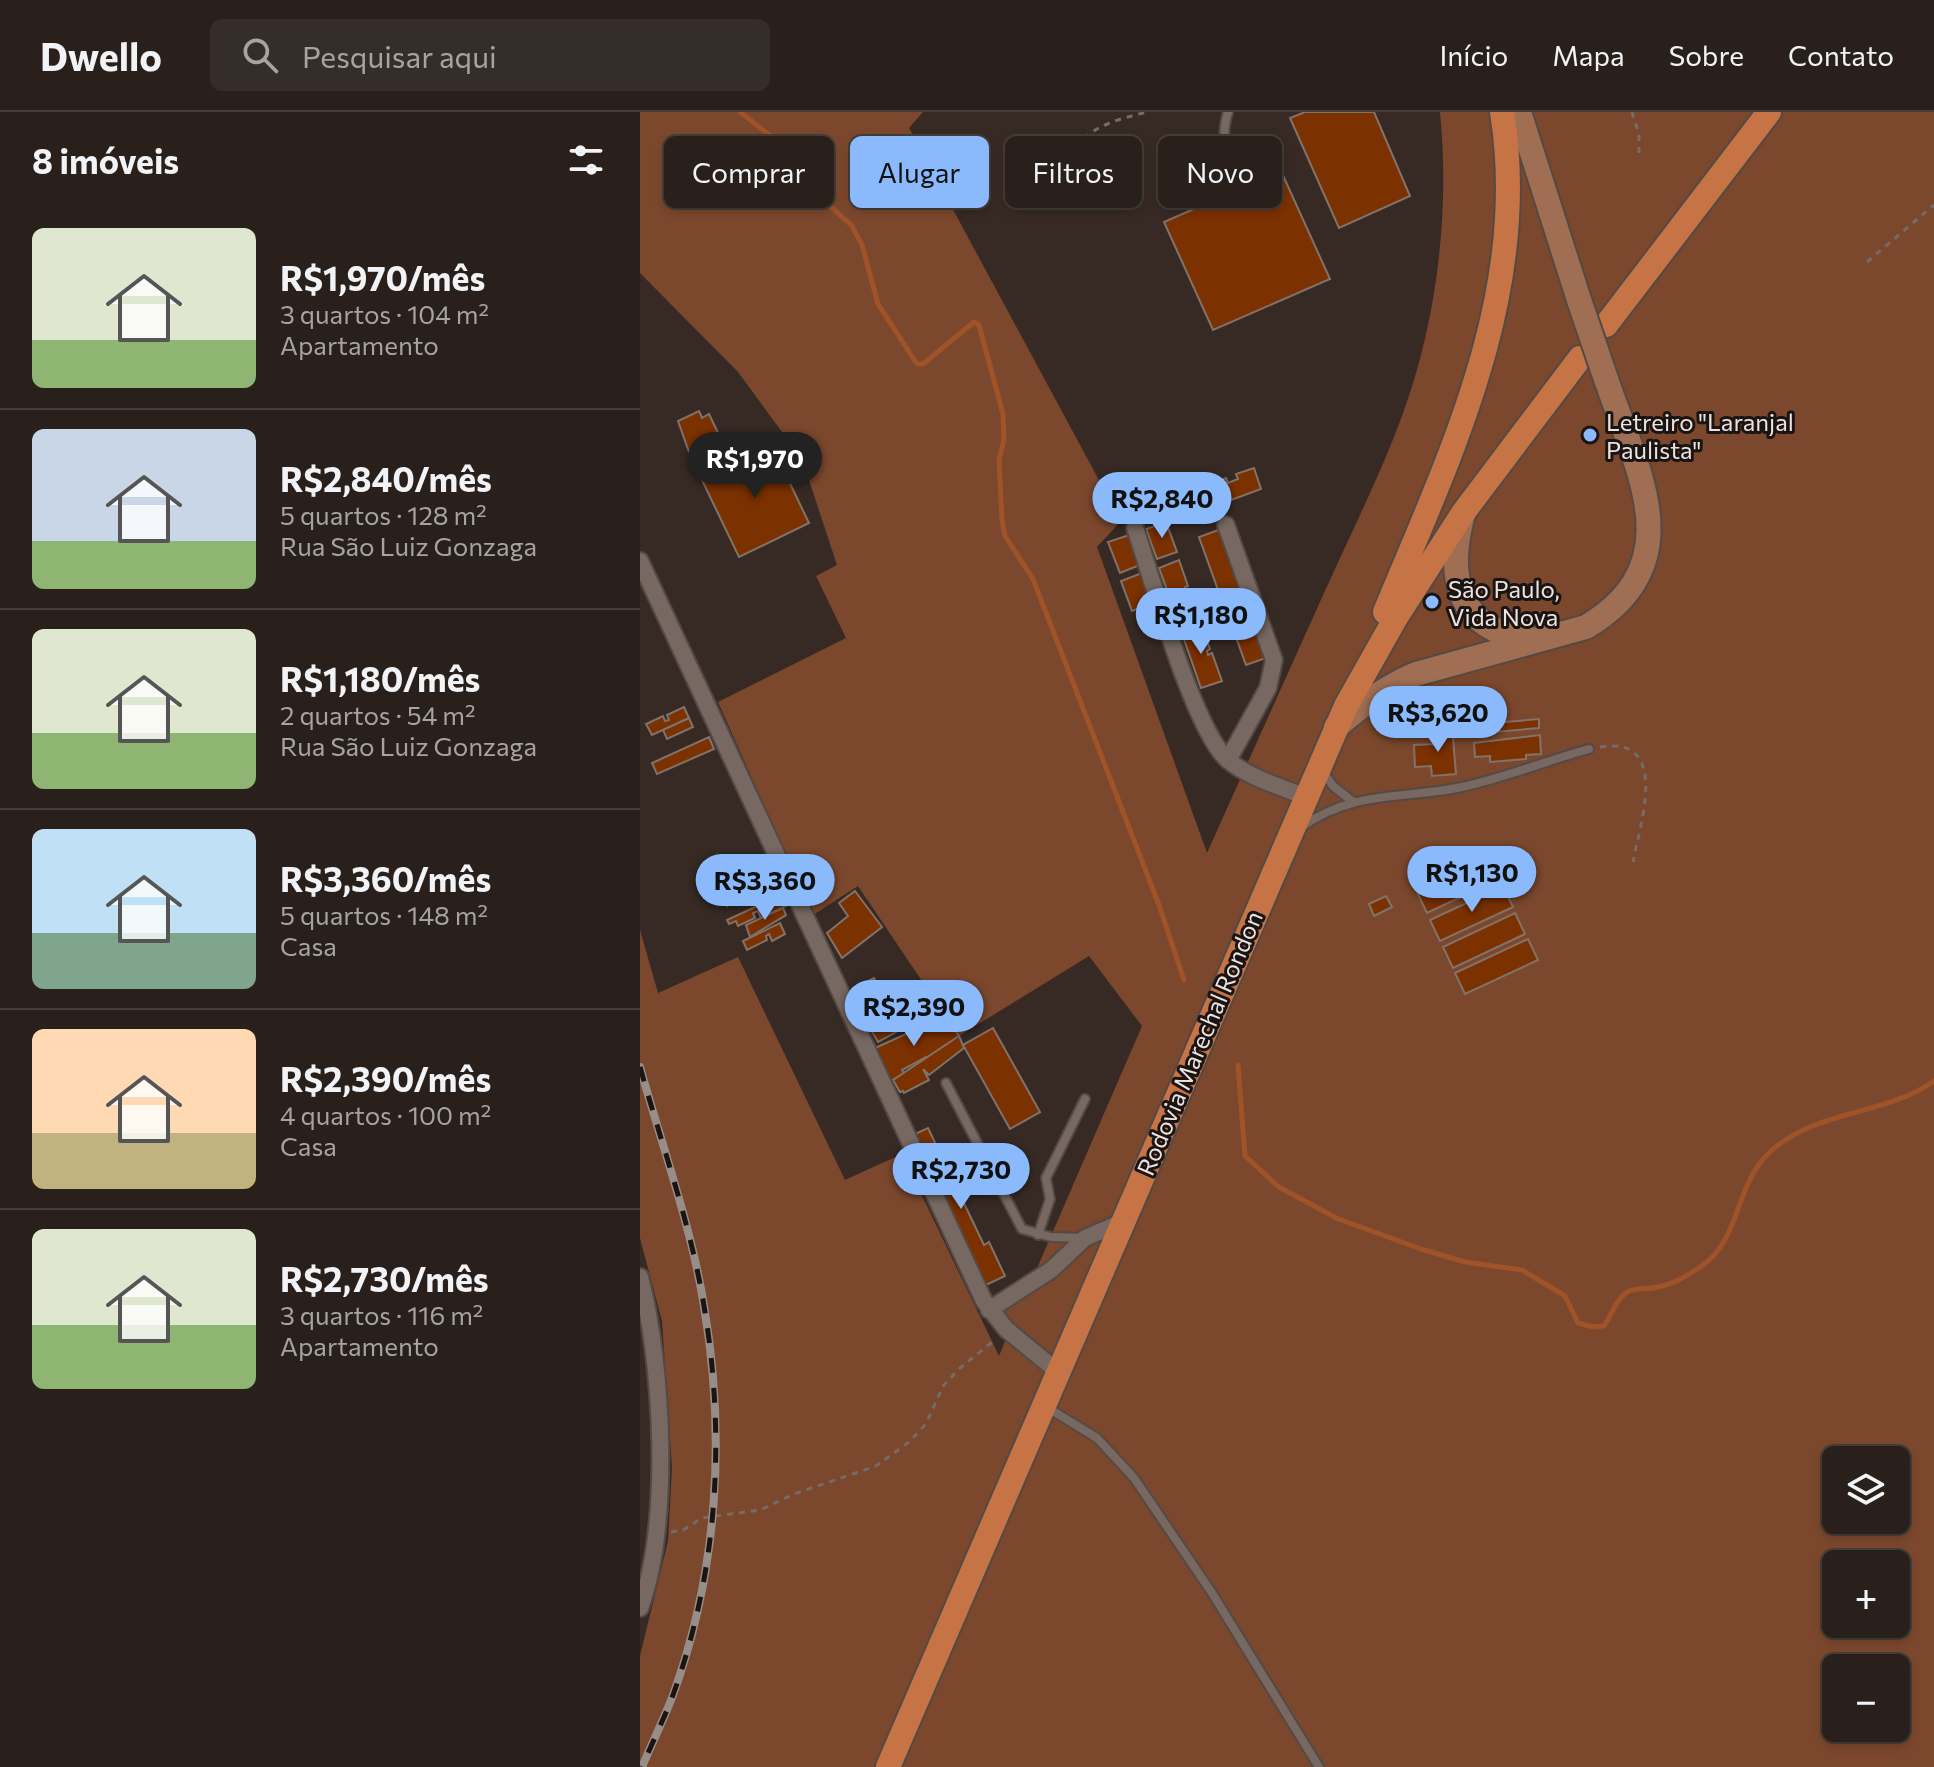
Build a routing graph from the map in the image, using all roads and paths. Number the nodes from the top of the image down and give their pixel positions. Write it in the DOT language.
graph roads {
  1 [pos="1147,112"];
  2 [pos="1228,112"];
  3 [pos="1502,112"];
  4 [pos="1519,112"];
  5 [pos="1632,112"];
  6 [pos="1769,112"];
  7 [pos="1086,136"];
  8 [pos="1222,136"];
  9 [pos="1639,157"];
  10 [pos="1934,205"];
  11 [pos="1867,262"];
  12 [pos="1606,325"];
  13 [pos="1580,358"];
  14 [pos="1463,513"];
  15 [pos="1226,525"];
  16 [pos="1135,528"];
  17 [pos="640,561"];
  18 [pos="1538,640"];
  19 [pos="1341,716"];
  20 [pos="1589,749"];
  21 [pos="1228,760"];
  22 [pos="1320,765"];
  23 [pos="1305,797"];
  24 [pos="1352,801"];
  25 [pos="1287,837"];
  26 [pos="1633,862"];
  27 [pos="946,1083"];
  28 [pos="1085,1099"];
  29 [pos="1122,1222"];
  30 [pos="1038,1235"];
  31 [pos="1085,1238"];
  32 [pos="640,1277"];
  33 [pos="989,1310"];
  34 [pos="1006,1329"];
  35 [pos="1058,1372"];
  36 [pos="647,1375"];
  37 [pos="1044,1405"];
  38 [pos="655,1532"];
  39 [pos="645,1558"];
  40 [pos="640,1608"];
  41 [pos="888,1767"];
  42 [pos="1319,1767"];
  1 -- 7 [label="path"];
  2 -- 8 [label="lane"];
  3 -- 19 [label="main road"];
  4 -- 18 [label="main road, bridge"];
  5 -- 9 [label="path"];
  6 -- 12 [label="main road"];
  10 -- 11 [label="path"];
  13 -- 14 [label="main road, Rodovia Marechal Rondon"];
  14 -- 18 [label="main road"];
  14 -- 19 [label="main road, Rodovia Marechal Rondon"];
  15 -- 21 [label="street"];
  16 -- 21 [label="street"];
  17 -- 33 [label="street"];
  18 -- 19 [label="main road"];
  19 -- 22 [label="main road, Rodovia Marechal Rondon"];
  20 -- 24 [label="lane"];
  20 -- 26 [label="path"];
  21 -- 23 [label="street"];
  22 -- 23 [label="main road, Rodovia Marechal Rondon"];
  22 -- 24 [label="lane"];
  23 -- 25 [label="main road, Rodovia Marechal Rondon"];
  24 -- 25 [label="lane"];
  25 -- 29 [label="main road, Rodovia Marechal Rondon"];
  27 -- 30 [label="lane"];
  28 -- 30 [label="lane"];
  29 -- 31 [label="street"];
  29 -- 35 [label="main road, Rodovia Marechal Rondon"];
  30 -- 31 [label="lane"];
  31 -- 33 [label="street"];
  32 -- 36 [label="street"];
  33 -- 34 [label="street"];
  34 -- 35 [label="street"];
  34 -- 38 [label="path"];
  35 -- 37 [label="main road, Rodovia Marechal Rondon"];
  36 -- 38 [label="street"];
  37 -- 41 [label="main road, Rodovia Marechal Rondon"];
  37 -- 42 [label="lane"];
  38 -- 39 [label="street"];
  39 -- 40 [label="street"];
}
